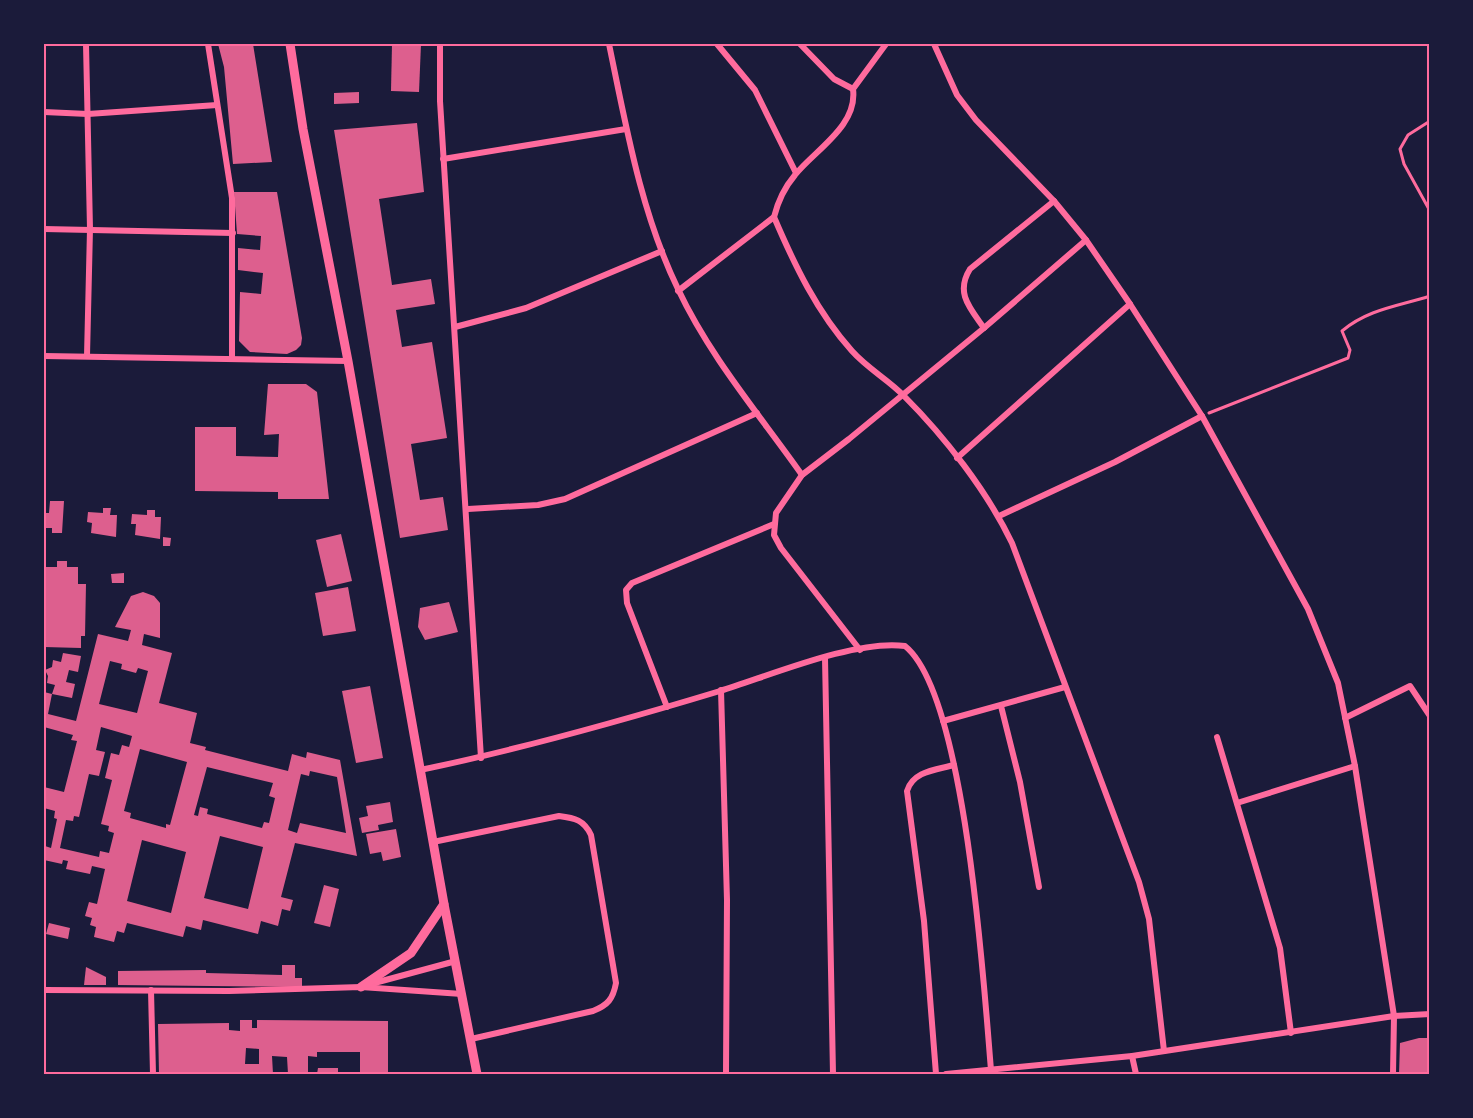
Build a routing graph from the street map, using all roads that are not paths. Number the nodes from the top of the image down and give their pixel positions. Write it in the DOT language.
graph roads {
  1 [pos="86,44"];
  2 [pos="208,44"];
  3 [pos="290,44"];
  4 [pos="440,44"];
  5 [pos="609,44"];
  6 [pos="717,44"];
  7 [pos="800,44"];
  8 [pos="886,44"];
  9 [pos="934,44"];
  10 [pos="853,89"];
  11 [pos="217,105"];
  12 [pos="44,112"];
  13 [pos="88,114"];
  14 [pos="626,129"];
  15 [pos="443,159"];
  16 [pos="796,173"];
  17 [pos="1054,201"];
  18 [pos="774,217"];
  19 [pos="44,229"];
  20 [pos="90,229"];
  21 [pos="233,233"];
  22 [pos="1086,240"];
  23 [pos="662,251"];
  24 [pos="678,291"];
  25 [pos="1130,304"];
  26 [pos="455,327"];
  27 [pos="984,328"];
  28 [pos="44,356"];
  29 [pos="87,356"];
  30 [pos="232,358"];
  31 [pos="348,361"];
  32 [pos="903,395"];
  33 [pos="757,413"];
  34 [pos="1202,416"];
  35 [pos="957,458"];
  36 [pos="802,475"];
  37 [pos="468,509"];
  38 [pos="999,516"];
  39 [pos="774,524"];
  40 [pos="860,650"];
  41 [pos="825,658"];
  42 [pos="1065,687"];
  43 [pos="721,690"];
  44 [pos="667,706"];
  45 [pos="1000,706"];
  46 [pos="1430,716"];
  47 [pos="1345,718"];
  48 [pos="943,721"];
  49 [pos="1217,738"];
  50 [pos="481,758"];
  51 [pos="954,765"];
  52 [pos="1355,766"];
  53 [pos="420,770"];
  54 [pos="1237,803"];
  55 [pos="433,842"];
  56 [pos="1039,887"];
  57 [pos="444,904"];
  58 [pos="456,961"];
  59 [pos="361,987"];
  60 [pos="44,990"];
  61 [pos="151,990"];
  62 [pos="462,994"];
  63 [pos="1430,1014"];
  64 [pos="1394,1016"];
  65 [pos="1290,1033"];
  66 [pos="471,1038"];
  67 [pos="1164,1051"];
  68 [pos="1132,1056"];
  69 [pos="991,1070"];
  70 [pos="153,1074"];
  71 [pos="477,1074"];
  72 [pos="726,1074"];
  73 [pos="833,1074"];
  74 [pos="936,1074"];
  75 [pos="946,1074"];
  76 [pos="1136,1074"];
  77 [pos="1393,1074"];
  1 -- 13 [label="street"];
  2 -- 11 [label="street"];
  3 -- 31 [label="main road"];
  4 -- 15 [label="street"];
  5 -- 14 [label="street"];
  6 -- 16 [label="street"];
  7 -- 10 [label="street"];
  8 -- 10 [label="street"];
  9 -- 17 [label="street"];
  10 -- 16 [label="street"];
  11 -- 13 [label="street"];
  11 -- 21 [label="street"];
  12 -- 13 [label="street"];
  13 -- 20 [label="street"];
  14 -- 15 [label="street"];
  14 -- 23 [label="street"];
  15 -- 26 [label="street"];
  16 -- 18 [label="street"];
  17 -- 22 [label="street"];
  17 -- 27 [label="street"];
  18 -- 24 [label="street"];
  18 -- 32 [label="street"];
  19 -- 20 [label="street"];
  20 -- 21 [label="street"];
  20 -- 29 [label="street"];
  21 -- 30 [label="street"];
  22 -- 25 [label="street"];
  22 -- 27 [label="street"];
  23 -- 24 [label="street"];
  23 -- 26 [label="street"];
  24 -- 33 [label="street"];
  25 -- 34 [label="street"];
  25 -- 35 [label="street"];
  26 -- 37 [label="street"];
  27 -- 32 [label="street"];
  28 -- 29 [label="street"];
  29 -- 30 [label="street"];
  30 -- 31 [label="street"];
  31 -- 53 [label="main road"];
  32 -- 35 [label="street"];
  32 -- 36 [label="street"];
  33 -- 36 [label="street"];
  33 -- 37 [label="street"];
  34 -- 38 [label="street"];
  34 -- 47 [label="street"];
  35 -- 38 [label="street"];
  36 -- 39 [label="street"];
  37 -- 50 [label="street"];
  38 -- 42 [label="street"];
  39 -- 40 [label="street"];
  39 -- 44 [label="street"];
  40 -- 41 [label="street"];
  40 -- 48 [label="street"];
  41 -- 43 [label="street"];
  41 -- 73 [label="street"];
  42 -- 45 [label="street"];
  42 -- 67 [label="street"];
  43 -- 44 [label="street"];
  43 -- 72 [label="street"];
  44 -- 50 [label="street"];
  45 -- 48 [label="street"];
  45 -- 56 [label="street"];
  46 -- 47 [label="street"];
  47 -- 52 [label="street"];
  48 -- 51 [label="street"];
  49 -- 54 [label="street"];
  50 -- 53 [label="street"];
  51 -- 69 [label="street"];
  51 -- 74 [label="street"];
  52 -- 54 [label="street"];
  52 -- 64 [label="street"];
  53 -- 55 [label="main road"];
  54 -- 65 [label="street"];
  55 -- 57 [label="main road"];
  55 -- 66 [label="street"];
  57 -- 58 [label="main road"];
  57 -- 59 [label="main road"];
  58 -- 59 [label="street"];
  58 -- 62 [label="main road"];
  59 -- 61 [label="street"];
  59 -- 62 [label="street"];
  60 -- 61 [label="street"];
  61 -- 70 [label="street"];
  62 -- 66 [label="main road"];
  63 -- 64 [label="street"];
  64 -- 65 [label="street"];
  64 -- 77 [label="street"];
  65 -- 67 [label="street"];
  66 -- 71 [label="main road"];
  67 -- 68 [label="street"];
  68 -- 69 [label="street"];
  68 -- 76 [label="street"];
  69 -- 75 [label="street"];
}
